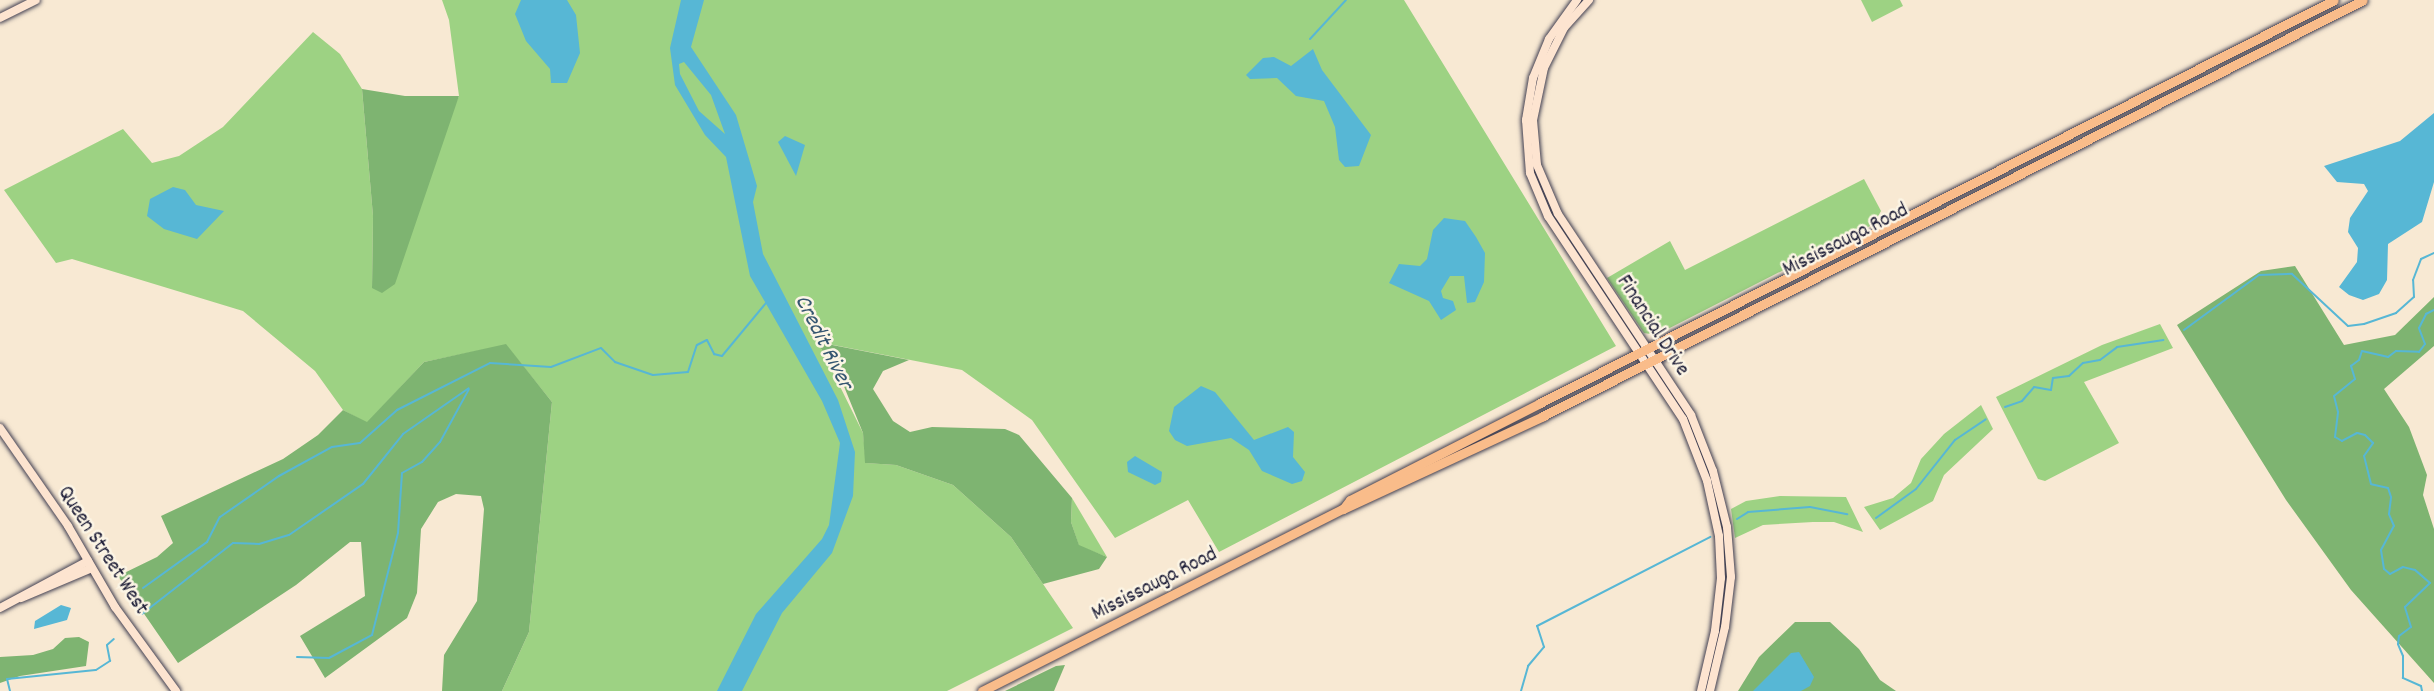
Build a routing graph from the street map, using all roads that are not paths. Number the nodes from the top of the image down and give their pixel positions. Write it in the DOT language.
graph roads {
  1 [pos="36,0"];
  2 [pos="1577,0"];
  3 [pos="1590,0"];
  4 [pos="2334,0"];
  5 [pos="2363,0"];
  6 [pos="0,18"];
  7 [pos="1646,356"];
  8 [pos="0,428"];
  9 [pos="90,565"];
  10 [pos="0,608"];
  11 [pos="176,691"];
  12 [pos="982,691"];
  13 [pos="1701,691"];
  14 [pos="1710,691"];
  1 -- 6 [label="street"];
  2 -- 7 [label="street, Financial Drive"];
  3 -- 7 [label="street, Financial Drive"];
  4 -- 7 [label="main road, Mississauga Road"];
  5 -- 7 [label="main road, Mississauga Road"];
  7 -- 12 [label="main road, Mississauga Road"];
  7 -- 13 [label="street, Financial Drive"];
  7 -- 14 [label="street, Financial Drive"];
  8 -- 9 [label="street, Queen Street West"];
  9 -- 10 [label="street"];
  9 -- 11 [label="street, Queen Street West"];
}
